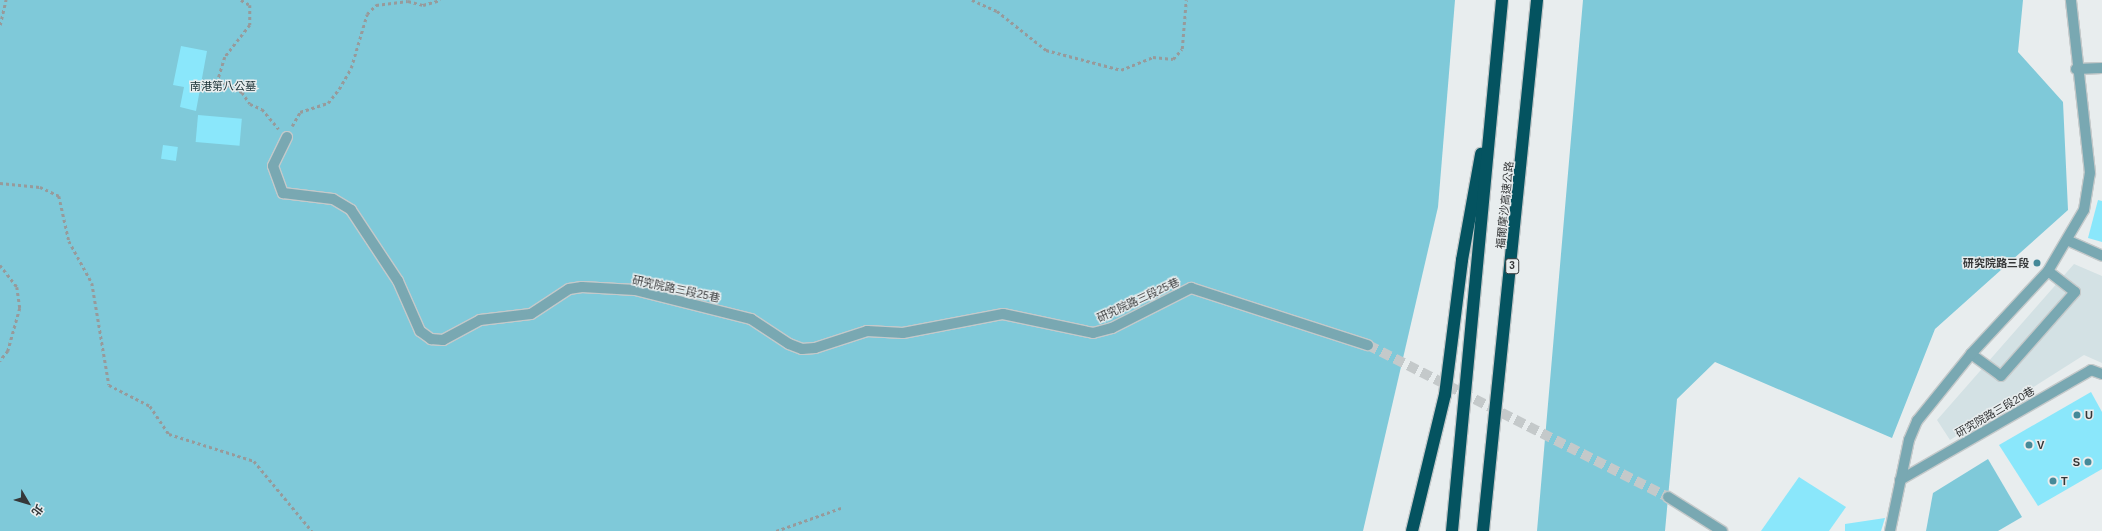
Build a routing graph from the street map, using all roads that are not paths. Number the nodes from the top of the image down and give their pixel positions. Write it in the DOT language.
graph roads {
  1 [pos="1502,0"];
  2 [pos="1537,0"];
  3 [pos="2071,0"];
  4 [pos="1496,68"];
  5 [pos="2102,68"];
  6 [pos="2076,70"];
  7 [pos="287,137"];
  8 [pos="2069,241"];
  9 [pos="2102,256"];
  10 [pos="2048,271"];
  11 [pos="1368,345"];
  12 [pos="1971,354"];
  13 [pos="2102,374"];
  14 [pos="1900,480"];
  15 [pos="1668,497"];
  16 [pos="1412,531"];
  17 [pos="1452,531"];
  18 [pos="1483,531"];
  19 [pos="1722,531"];
  20 [pos="1890,531"];
  1 -- 4 [label="highway, 福爾摩沙高速公路"];
  2 -- 18 [label="highway, 福爾摩沙高速公路 / 3"];
  3 -- 6 [label="street"];
  4 -- 16 [label="highway"];
  4 -- 17 [label="highway, 福爾摩沙高速公路"];
  5 -- 6 [label="street"];
  6 -- 8 [label="street"];
  7 -- 11 [label="street, 研究院路三段25巷"];
  8 -- 9 [label="street"];
  8 -- 10 [label="street"];
  10 -- 12 [label="street"];
  10 -- 12 [label="street"];
  12 -- 14 [label="street"];
  13 -- 14 [label="street, 研究院路三段20巷"];
  14 -- 20 [label="street"];
  15 -- 19 [label="street"];
}
